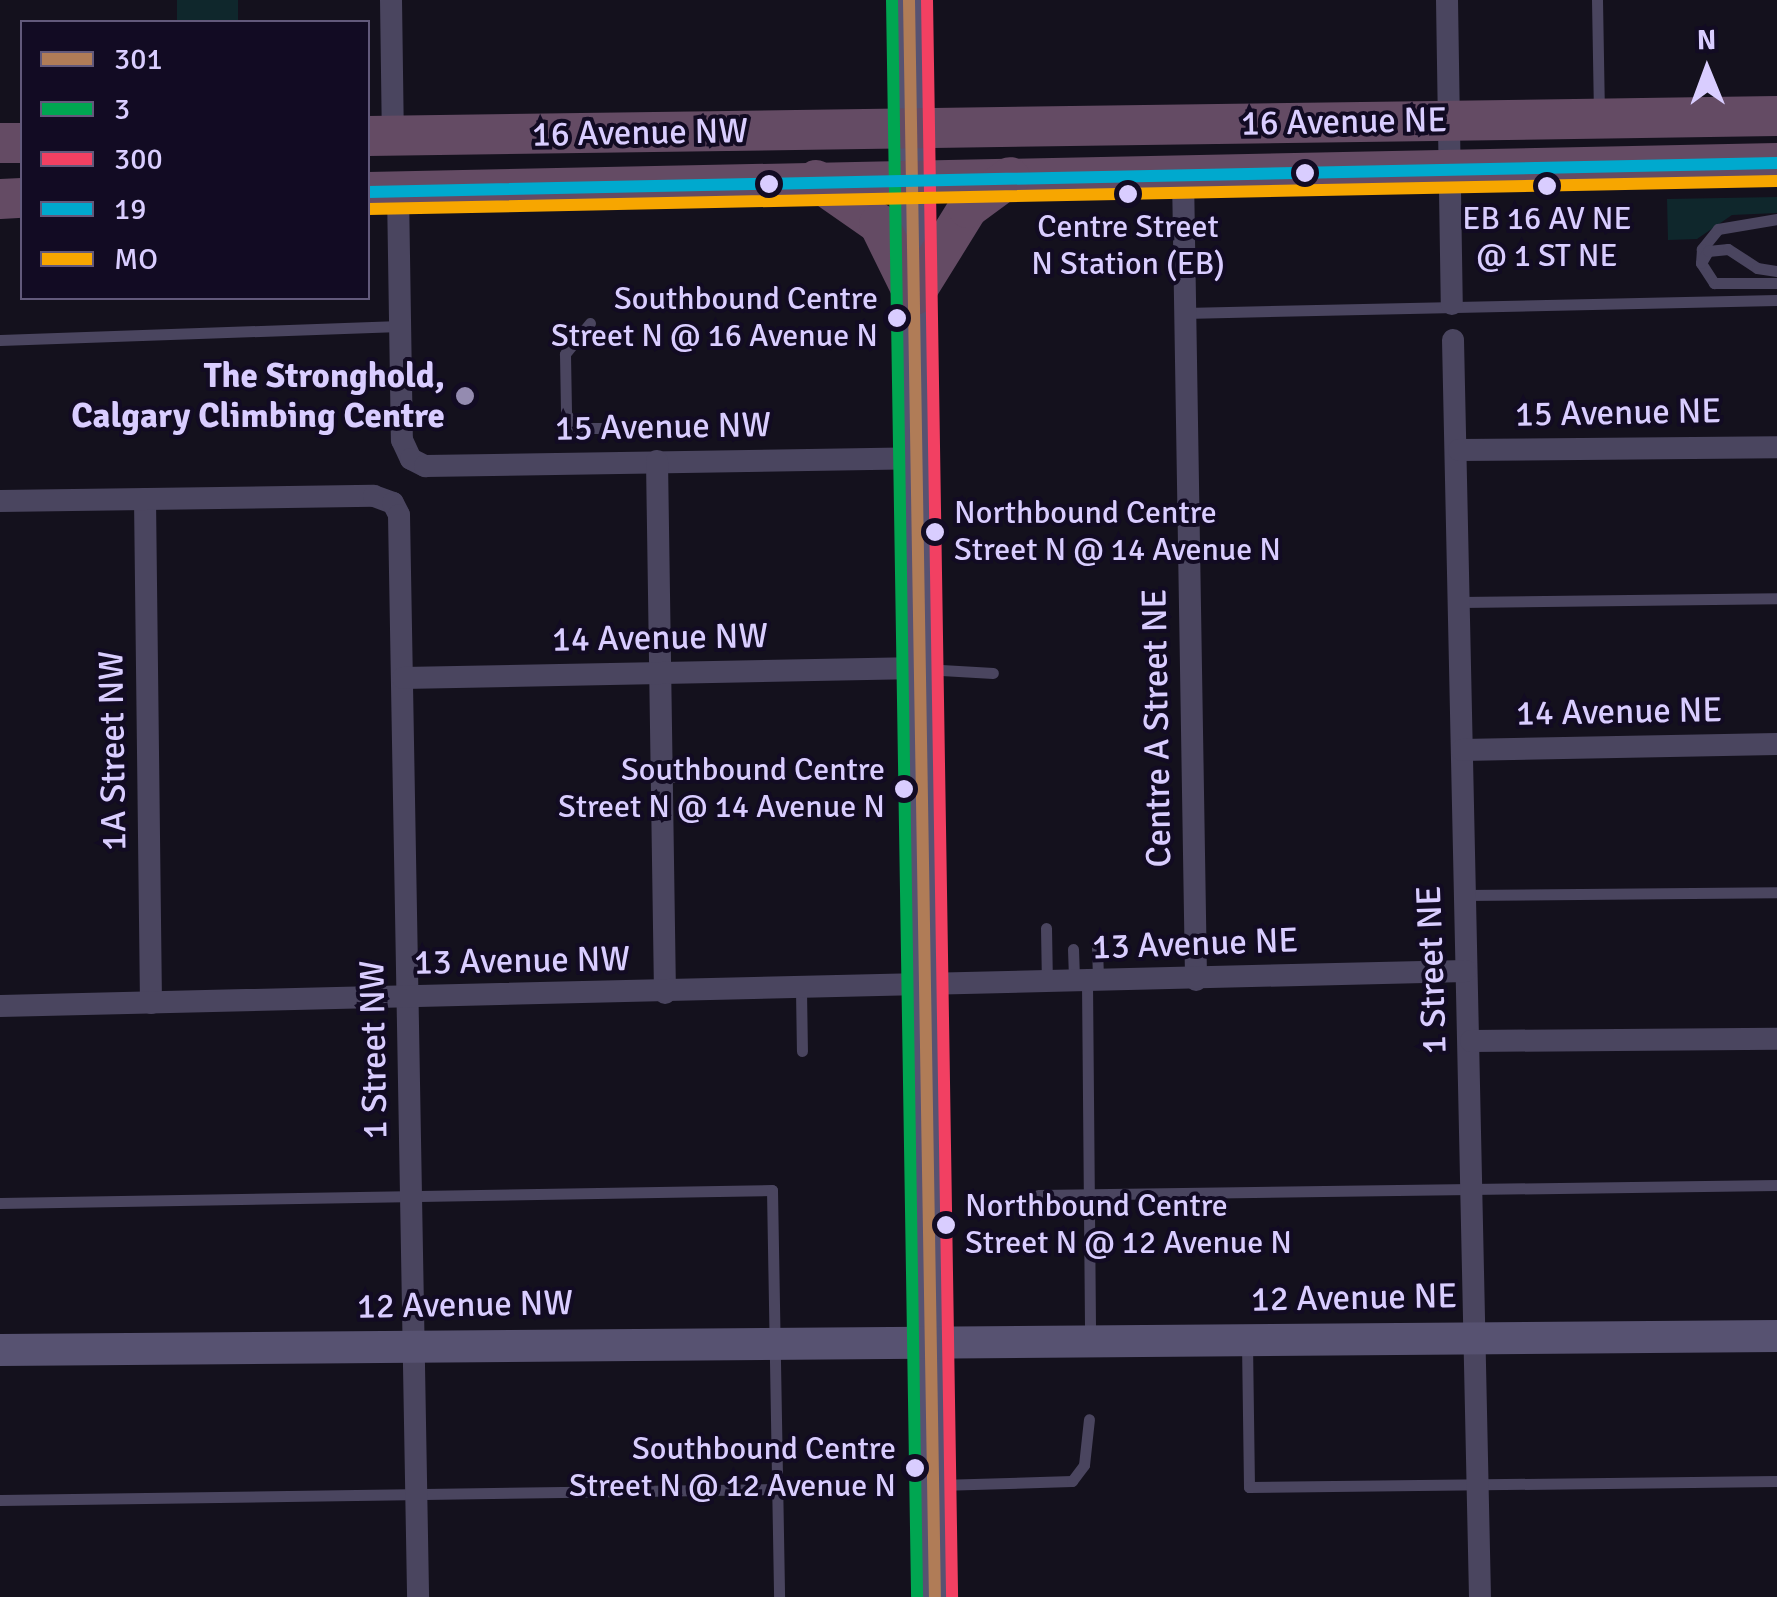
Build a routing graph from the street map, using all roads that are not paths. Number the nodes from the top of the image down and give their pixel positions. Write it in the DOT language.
graph roads {
  1 [pos="391,0"];
  2 [pos="909,0"];
  3 [pos="1447,0"];
  4 [pos="1597,0"];
  5 [pos="1777,116"];
  6 [pos="1599,118"];
  7 [pos="1449,121"];
  8 [pos="912,129"];
  9 [pos="380,136"];
  10 [pos="1777,163"];
  11 [pos="1449,170"];
  12 [pos="1183,176"];
  13 [pos="1010,178"];
  14 [pos="816,180"];
  15 [pos="912,180"];
  16 [pos="383,192"];
  17 [pos="1777,219"];
  18 [pos="1701,263"];
  19 [pos="1777,271"];
  20 [pos="1777,283"];
  21 [pos="914,294"];
  22 [pos="1777,300"];
  23 [pos="1452,304"];
  24 [pos="1184,313"];
  25 [pos="590,323"];
  26 [pos="400,326"];
  27 [pos="0,340"];
  28 [pos="1453,340"];
  29 [pos="606,428"];
  30 [pos="1777,447"];
  31 [pos="1459,450"];
  32 [pos="917,458"];
  33 [pos="656,462"];
  34 [pos="145,499"];
  35 [pos="0,501"];
  36 [pos="1777,598"];
  37 [pos="1460,602"];
  38 [pos="920,668"];
  39 [pos="660,673"];
  40 [pos="993,673"];
  41 [pos="402,678"];
  42 [pos="1777,744"];
  43 [pos="1462,750"];
  44 [pos="725,770"];
  45 [pos="662,778"];
  46 [pos="1777,892"];
  47 [pos="1464,895"];
  48 [pos="1046,928"];
  49 [pos="1074,948"];
  50 [pos="1097,948"];
  51 [pos="1466,971"];
  52 [pos="1196,980"];
  53 [pos="1086,983"];
  54 [pos="1046,984"];
  55 [pos="926,988"];
  56 [pos="801,990"];
  57 [pos="665,993"];
  58 [pos="408,998"];
  59 [pos="151,1003"];
  60 [pos="0,1006"];
  61 [pos="1777,1039"];
  62 [pos="1471,1042"];
  63 [pos="802,1050"];
  64 [pos="1777,1185"];
  65 [pos="1473,1186"];
  66 [pos="1090,1194"];
  67 [pos="1038,1195"];
  68 [pos="411,1198"];
  69 [pos="0,1204"];
  70 [pos="1474,1336"];
  71 [pos="1777,1336"];
  72 [pos="1247,1339"];
  73 [pos="931,1340"];
  74 [pos="1090,1340"];
  75 [pos="775,1343"];
  76 [pos="413,1346"];
  77 [pos="0,1350"];
  78 [pos="1089,1419"];
  79 [pos="1777,1481"];
  80 [pos="1478,1484"];
  81 [pos="933,1485"];
  82 [pos="777,1490"];
  83 [pos="417,1499"];
  84 [pos="0,1500"];
  85 [pos="418,1597"];
  86 [pos="779,1597"];
  87 [pos="935,1597"];
  88 [pos="1480,1597"];
  1 -- 9 [label="street"];
  2 -- 8 [label="street"];
  3 -- 7 [label="street"];
  4 -- 6 [label="lane"];
  5 -- 6 [label="highway, 16 Avenue NE"];
  6 -- 7 [label="highway, 16 Avenue NE"];
  7 -- 8 [label="highway, 16 Avenue NE"];
  7 -- 11 [label="street"];
  8 -- 9 [label="highway, 16 Avenue NW"];
  8 -- 15 [label="street"];
  10 -- 11 [label="highway, 16 Avenue NE"];
  11 -- 12 [label="highway, 16 Avenue NE"];
  11 -- 23 [label="street"];
  12 -- 13 [label="highway, 16 Avenue NE"];
  12 -- 24 [label="street, Centre A Street NE"];
  13 -- 15 [label="highway, 16 Avenue NE"];
  13 -- 21 [label="highway"];
  14 -- 15 [label="highway, 16 Avenue NW"];
  14 -- 16 [label="highway, 16 Avenue NW"];
  14 -- 21 [label="highway"];
  15 -- 21 [label="street"];
  16 -- 26 [label="street"];
  17 -- 18 [label="lane"];
  18 -- 19 [label="lane"];
  18 -- 20 [label="lane"];
  21 -- 32 [label="street"];
  22 -- 23 [label="lane"];
  23 -- 24 [label="lane"];
  24 -- 52 [label="street, Centre A Street NE"];
  25 -- 29 [label="lane"];
  26 -- 27 [label="lane"];
  26 -- 33 [label="street, 15 Avenue NW"];
  28 -- 31 [label="street, 1 Street NE"];
  30 -- 31 [label="street, 15 Avenue NE"];
  31 -- 37 [label="street, 1 Street NE"];
  32 -- 33 [label="street, 15 Avenue NW"];
  32 -- 38 [label="street"];
  33 -- 39 [label="street"];
  34 -- 35 [label="street"];
  34 -- 41 [label="street, 1 Street NW"];
  34 -- 59 [label="street, 1A Street NW"];
  36 -- 37 [label="lane"];
  37 -- 43 [label="street, 1 Street NE"];
  38 -- 39 [label="street, 14 Avenue NW"];
  38 -- 40 [label="lane"];
  38 -- 55 [label="street"];
  39 -- 41 [label="street, 14 Avenue NW"];
  39 -- 45 [label="street"];
  41 -- 58 [label="street, 1 Street NW"];
  42 -- 43 [label="street, 14 Avenue NE"];
  43 -- 47 [label="street, 1 Street NE"];
  44 -- 45 [label="lane"];
  45 -- 57 [label="street"];
  46 -- 47 [label="lane"];
  47 -- 51 [label="street, 1 Street NE"];
  48 -- 54 [label="lane"];
  49 -- 53 [label="lane"];
  50 -- 53 [label="lane"];
  51 -- 52 [label="street, 13 Avenue NE"];
  51 -- 62 [label="street, 1 Street NE"];
  52 -- 53 [label="street, 13 Avenue NE"];
  53 -- 54 [label="street, 13 Avenue NE"];
  53 -- 66 [label="lane"];
  54 -- 55 [label="street, 13 Avenue NE"];
  55 -- 56 [label="street, 13 Avenue NW"];
  55 -- 73 [label="street"];
  56 -- 57 [label="street, 13 Avenue NW"];
  56 -- 63 [label="lane"];
  57 -- 58 [label="street, 13 Avenue NW"];
  58 -- 59 [label="street, 13 Avenue NW"];
  58 -- 68 [label="street, 1 Street NW"];
  59 -- 60 [label="street, 13 Avenue NW"];
  61 -- 62 [label="street"];
  62 -- 65 [label="street, 1 Street NE"];
  64 -- 65 [label="lane"];
  65 -- 66 [label="lane"];
  65 -- 70 [label="street, 1 Street NE"];
  66 -- 67 [label="lane"];
  66 -- 74 [label="lane"];
  68 -- 69 [label="lane"];
  68 -- 75 [label="lane"];
  68 -- 76 [label="street, 1 Street NW"];
  70 -- 71 [label="street, 12 Avenue NE"];
  70 -- 72 [label="street, 12 Avenue NE"];
  70 -- 80 [label="street, 1 Street NE"];
  72 -- 74 [label="street, 12 Avenue NE"];
  72 -- 80 [label="lane"];
  73 -- 74 [label="street, 12 Avenue NE"];
  73 -- 75 [label="street, 12 Avenue NW"];
  73 -- 81 [label="street"];
  75 -- 76 [label="street, 12 Avenue NW"];
  75 -- 82 [label="lane"];
  76 -- 77 [label="street, 12 Avenue NW"];
  76 -- 83 [label="street, 1 Street NW"];
  78 -- 81 [label="lane"];
  79 -- 80 [label="lane"];
  80 -- 88 [label="street, 1 Street NE"];
  81 -- 87 [label="street"];
  82 -- 83 [label="lane"];
  82 -- 86 [label="lane"];
  83 -- 84 [label="lane"];
  83 -- 85 [label="street, 1 Street NW"];
}
